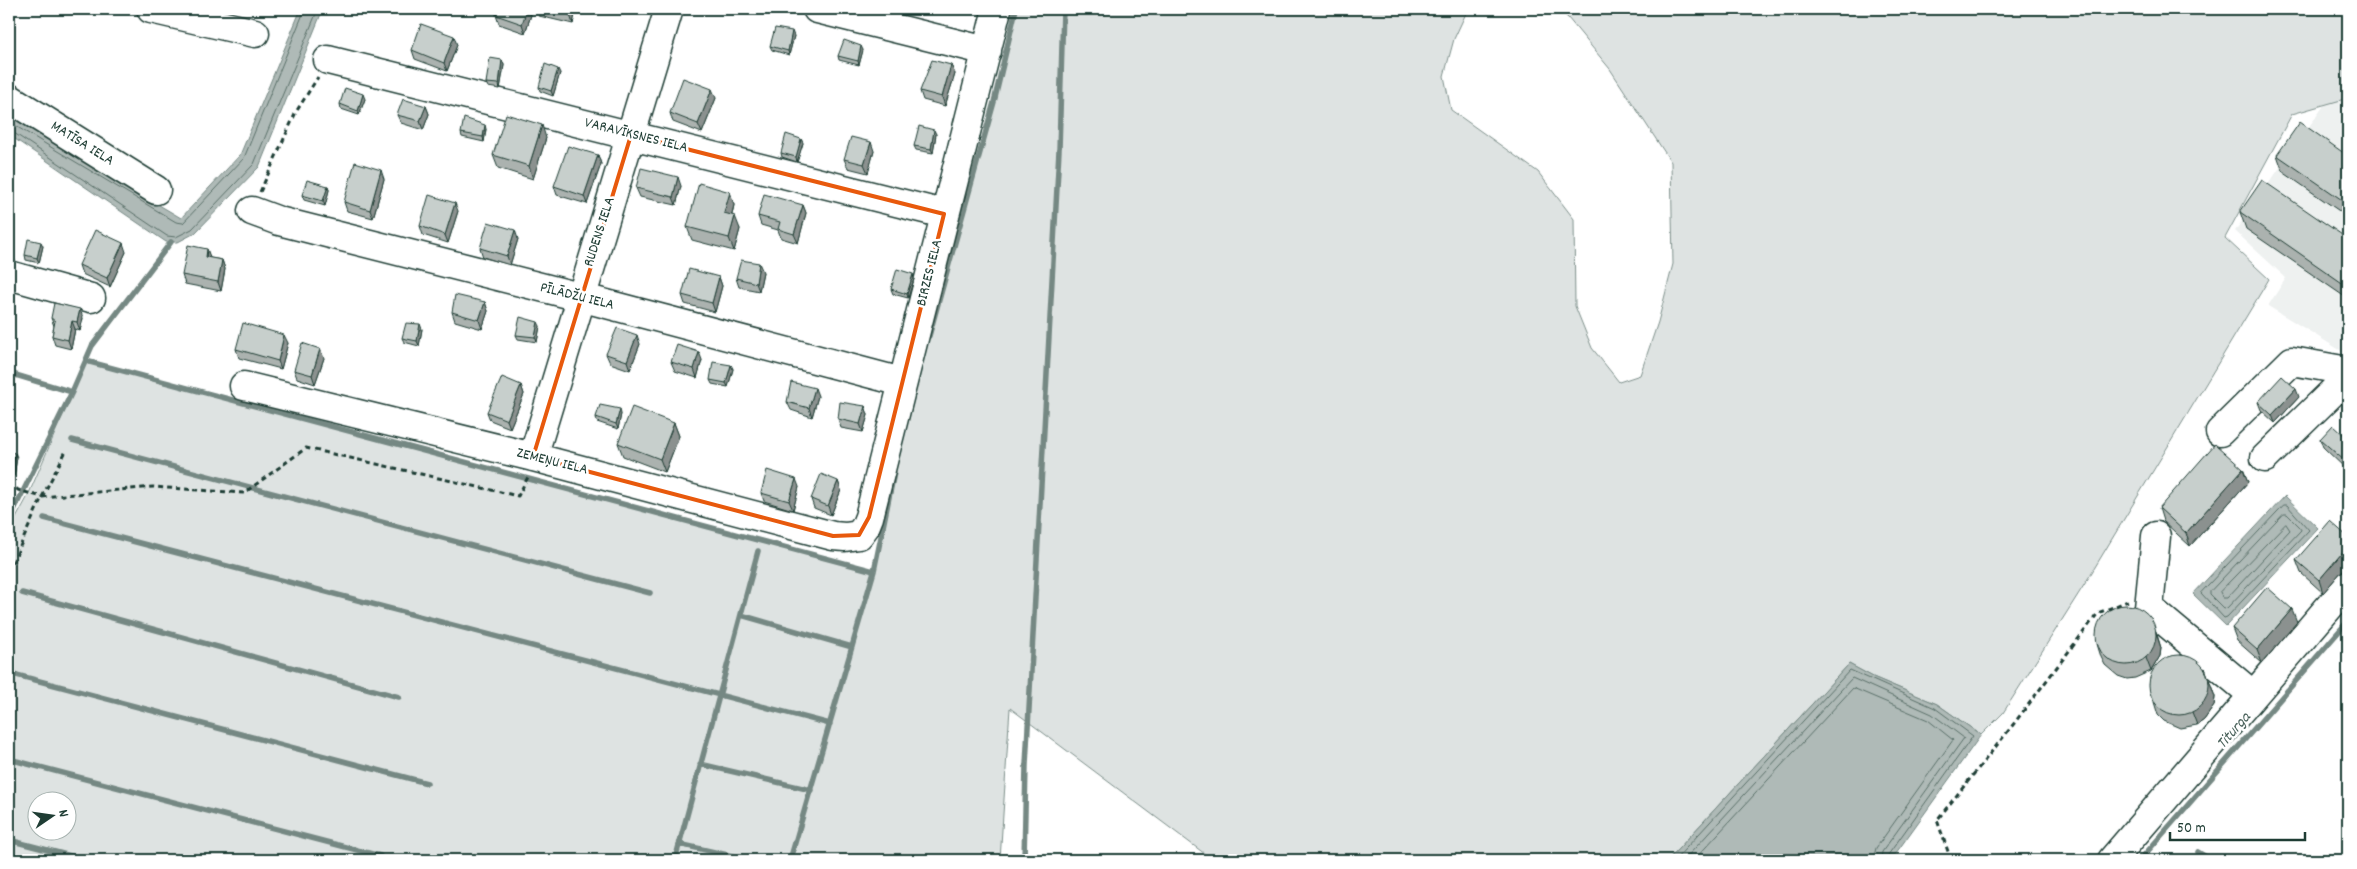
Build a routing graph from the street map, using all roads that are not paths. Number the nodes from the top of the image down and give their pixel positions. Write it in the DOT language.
graph roads {
  1 [pos="151,9"];
  2 [pos="669,9"];
  3 [pos="817,9"];
  4 [pos="997,9"];
  5 [pos="255,33"];
  6 [pos="987,51"];
  7 [pos="328,60"];
  8 [pos="9,98"];
  9 [pos="631,135"];
  10 [pos="156,190"];
  11 [pos="252,211"];
  12 [pos="944,214"];
  13 [pos="9,275"];
  14 [pos="580,297"];
  15 [pos="92,298"];
  16 [pos="2348,371"];
  17 [pos="2348,377"];
  18 [pos="902,382"];
  19 [pos="244,386"];
  20 [pos="2220,432"];
  21 [pos="533,457"];
  22 [pos="2265,458"];
  23 [pos="859,535"];
  24 [pos="2156,536"];
  25 [pos="2348,585"];
  26 [pos="2253,694"];
  27 [pos="2112,860"];
  1 -- 5 [label="street"];
  2 -- 9 [label="street, RUDENS IELA"];
  3 -- 6 [label="street"];
  4 -- 6 [label="street, BIRZES IELA"];
  6 -- 12 [label="street, BIRZES IELA"];
  7 -- 9 [label="street, VARAVĪKSNES IELA"];
  8 -- 10 [label="street, MATĪSA IELA"];
  9 -- 12 [label="street, VARAVĪKSNES IELA"];
  9 -- 14 [label="street, RUDENS IELA"];
  11 -- 14 [label="street, PĪLĀDŽU IELA"];
  12 -- 18 [label="street, BIRZES IELA"];
  13 -- 15 [label="street"];
  14 -- 18 [label="street, PĪLĀDŽU IELA"];
  14 -- 21 [label="street, RUDENS IELA"];
  16 -- 20 [label="street"];
  17 -- 22 [label="street"];
  18 -- 23 [label="street, BIRZES IELA"];
  19 -- 21 [label="street, ZEMEŅU IELA"];
  21 -- 23 [label="street, ZEMEŅU IELA"];
  24 -- 26 [label="street"];
  25 -- 26 [label="street"];
  26 -- 27 [label="street"];
}
